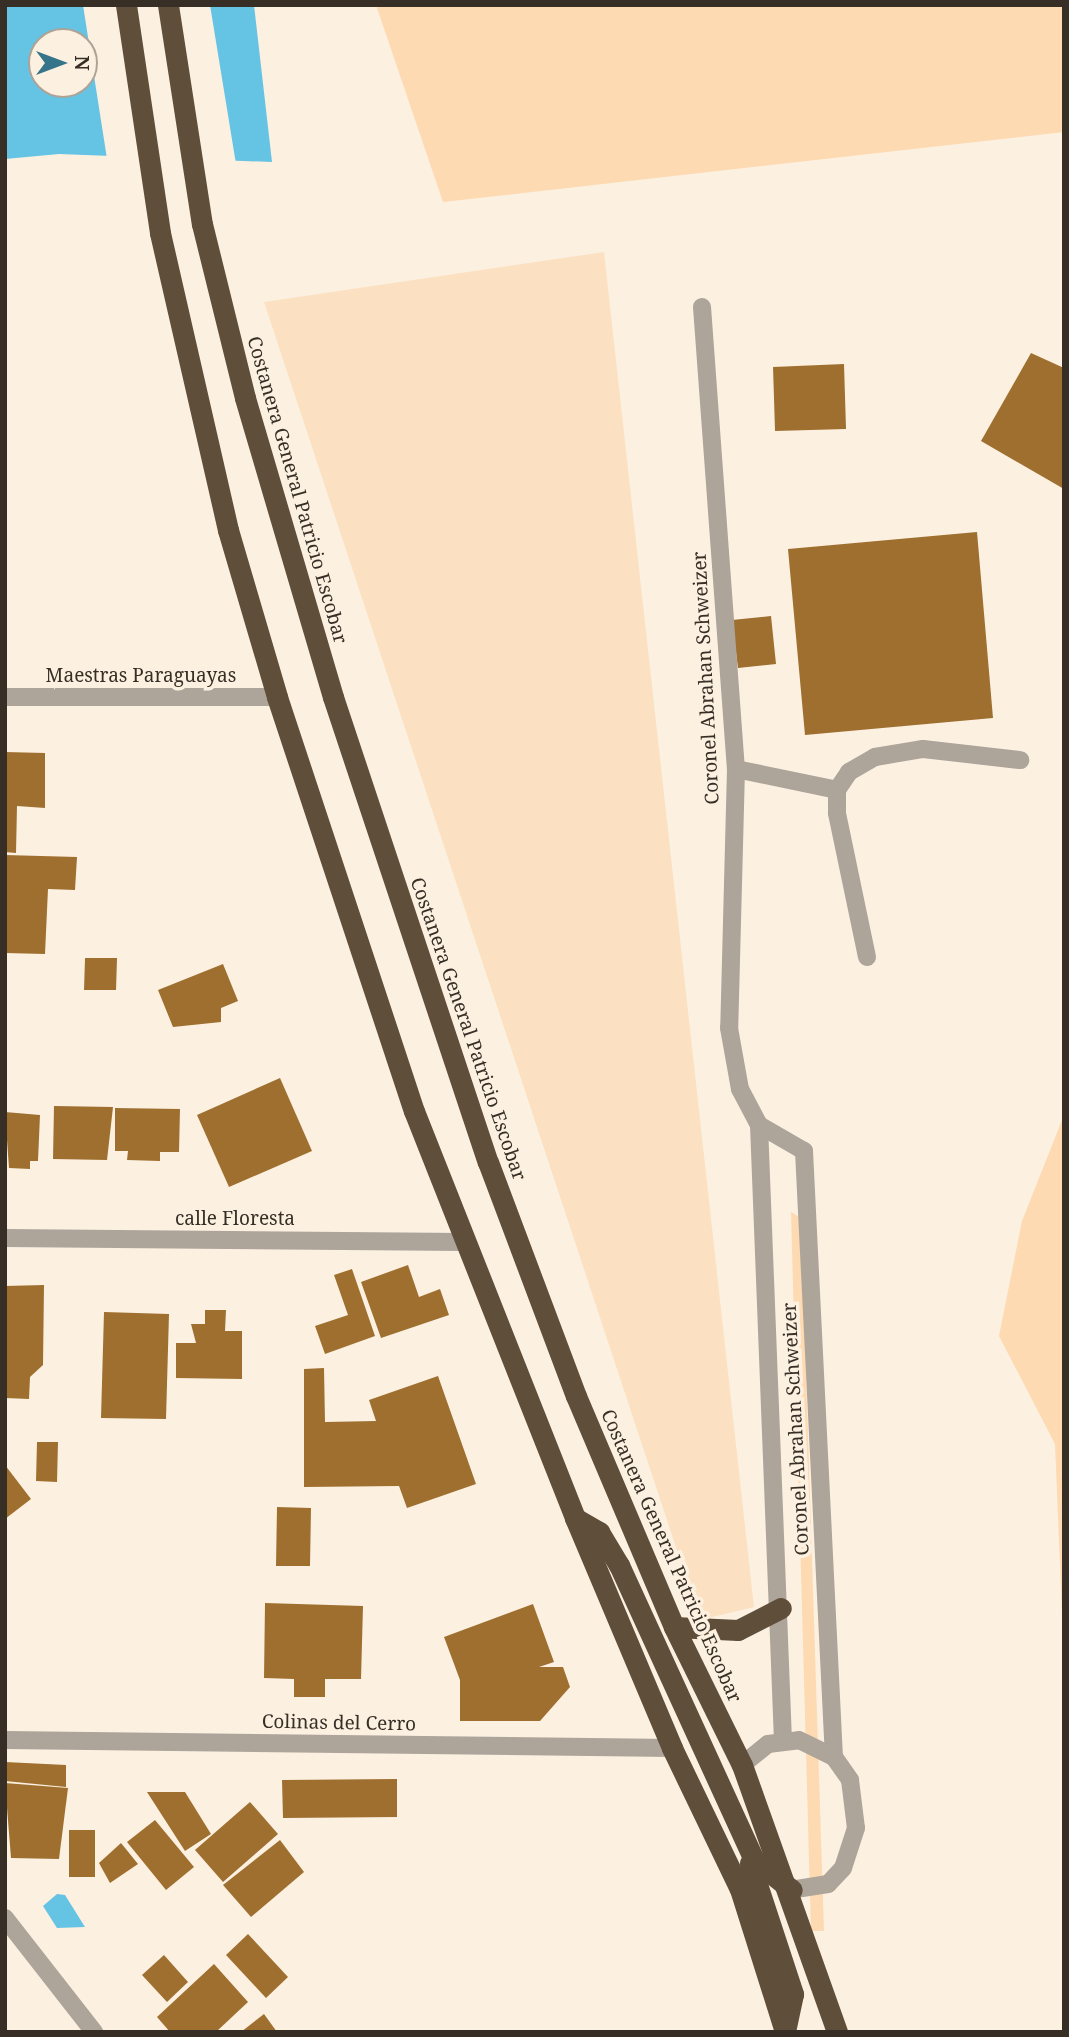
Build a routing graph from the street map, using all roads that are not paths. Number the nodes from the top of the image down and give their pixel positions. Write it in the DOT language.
graph roads {
  1 [pos="126,5"];
  2 [pos="168,5"];
  3 [pos="702,307"];
  4 [pos="5,697"];
  5 [pos="277,697"];
  6 [pos="1020,760"];
  7 [pos="736,769"];
  8 [pos="837,790"];
  9 [pos="867,957"];
  10 [pos="758,1125"];
  11 [pos="5,1238"];
  12 [pos="464,1242"];
  13 [pos="575,1518"];
  14 [pos="781,1608"];
  15 [pos="674,1627"];
  16 [pos="5,1740"];
  17 [pos="783,1740"];
  18 [pos="672,1748"];
  19 [pos="834,1757"];
  20 [pos="742,1765"];
  21 [pos="740,1834"];
  22 [pos="792,1891"];
  23 [pos="5,1918"];
  24 [pos="785,2031"];
  25 [pos="94,2032"];
  26 [pos="837,2032"];
  1 -- 5 [label="highway"];
  2 -- 15 [label="highway, Costanera General Patricio Escobar"];
  3 -- 7 [label="street, Coronel Abrahan Schweizer"];
  4 -- 5 [label="street, Maestras Paraguayas"];
  5 -- 12 [label="highway"];
  6 -- 8 [label="street"];
  7 -- 8 [label="street"];
  7 -- 10 [label="street, Coronel Abrahan Schweizer"];
  8 -- 9 [label="street"];
  10 -- 14 [label="street, Coronel Abrahan Schweizer"];
  10 -- 19 [label="street, Coronel Abrahan Schweizer"];
  11 -- 12 [label="street, calle Floresta"];
  12 -- 13 [label="highway"];
  13 -- 18 [label="highway"];
  13 -- 21 [label="highway"];
  14 -- 15 [label="highway"];
  14 -- 17 [label="street, Coronel Abrahan Schweizer"];
  15 -- 20 [label="highway, Costanera General Patricio Escobar"];
  16 -- 18 [label="street, Colinas del Cerro"];
  17 -- 19 [label="street"];
  17 -- 20 [label="street"];
  18 -- 24 [label="highway"];
  19 -- 22 [label="street"];
  20 -- 21 [label="highway"];
  20 -- 22 [label="highway, Costanera General Patricio Escobar"];
  21 -- 22 [label="highway"];
  21 -- 24 [label="highway"];
  22 -- 26 [label="highway, Costanera General Patricio Escobar"];
  23 -- 25 [label="street"];
}
